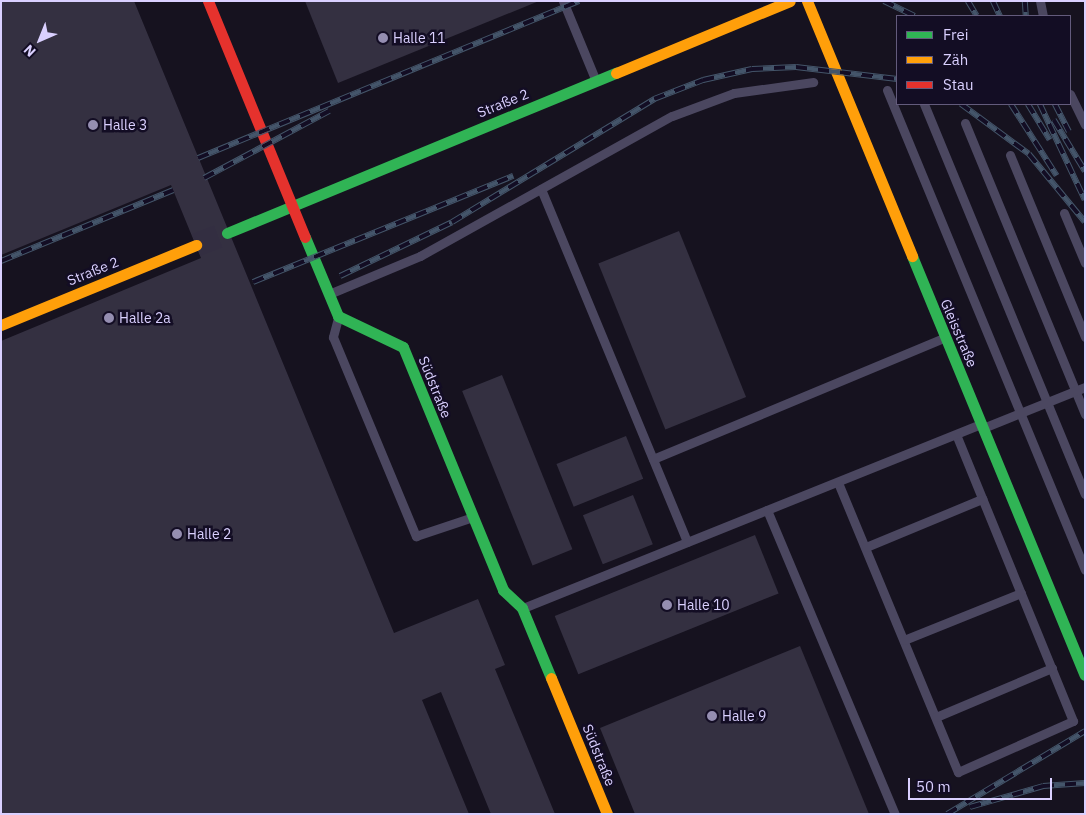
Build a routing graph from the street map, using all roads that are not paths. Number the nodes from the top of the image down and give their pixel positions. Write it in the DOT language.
graph roads {
  1 [pos="208,1"];
  2 [pos="563,1"];
  3 [pos="790,1"];
  4 [pos="807,1"];
  5 [pos="1040,1"];
  6 [pos="1043,15"];
  7 [pos="596,81"];
  8 [pos="813,82"];
  9 [pos="887,90"];
  10 [pos="1071,96"];
  11 [pos="924,105"];
  12 [pos="965,123"];
  13 [pos="1085,125"];
  14 [pos="1010,155"];
  15 [pos="541,189"];
  16 [pos="292,206"];
  17 [pos="1064,213"];
  18 [pos="227,233"];
  19 [pos="196,245"];
  20 [pos="1085,262"];
  21 [pos="329,294"];
  22 [pos="338,316"];
  23 [pos="1,325"];
  24 [pos="1085,337"];
  25 [pos="944,338"];
  26 [pos="1085,387"];
  27 [pos="1075,391"];
  28 [pos="1047,403"];
  29 [pos="1020,414"];
  30 [pos="1085,414"];
  31 [pos="982,426"];
  32 [pos="956,435"];
  33 [pos="653,459"];
  34 [pos="838,485"];
  35 [pos="1085,494"];
  36 [pos="982,498"];
  37 [pos="767,510"];
  38 [pos="473,517"];
  39 [pos="687,542"];
  40 [pos="866,547"];
  41 [pos="1085,570"];
  42 [pos="1021,593"];
  43 [pos="522,608"];
  44 [pos="904,640"];
  45 [pos="1052,668"];
  46 [pos="1085,675"];
  47 [pos="936,717"];
  48 [pos="607,814"];
  49 [pos="895,814"];
  1 -- 16 [label="street"];
  2 -- 7 [label="lane"];
  3 -- 7 [label="street, Straße 2"];
  4 -- 25 [label="street, Gleisstraße"];
  5 -- 6 [label="lane"];
  7 -- 16 [label="street, Straße 2"];
  8 -- 15 [label="lane"];
  9 -- 29 [label="lane"];
  10 -- 13 [label="lane"];
  11 -- 28 [label="lane"];
  12 -- 27 [label="lane"];
  14 -- 24 [label="lane"];
  15 -- 21 [label="lane"];
  15 -- 33 [label="lane"];
  16 -- 18 [label="street, Straße 2"];
  16 -- 21 [label="street"];
  17 -- 20 [label="lane"];
  19 -- 23 [label="street, Straße 2"];
  21 -- 22 [label="street"];
  22 -- 38 [label="street, Südstraße"];
  22 -- 38 [label="lane"];
  25 -- 31 [label="street, Gleisstraße"];
  25 -- 33 [label="lane"];
  26 -- 27 [label="lane"];
  27 -- 28 [label="lane"];
  27 -- 30 [label="lane"];
  28 -- 29 [label="lane"];
  28 -- 35 [label="lane"];
  29 -- 31 [label="lane"];
  29 -- 41 [label="lane"];
  31 -- 32 [label="lane"];
  31 -- 46 [label="street, Gleisstraße"];
  32 -- 34 [label="lane"];
  32 -- 36 [label="lane"];
  33 -- 39 [label="lane"];
  34 -- 37 [label="lane"];
  34 -- 40 [label="lane"];
  36 -- 40 [label="lane"];
  36 -- 42 [label="lane"];
  37 -- 39 [label="lane"];
  37 -- 49 [label="lane"];
  38 -- 43 [label="street, Südstraße"];
  39 -- 43 [label="lane"];
  40 -- 44 [label="lane"];
  42 -- 44 [label="lane"];
  42 -- 45 [label="lane"];
  43 -- 48 [label="street, Südstraße"];
  44 -- 47 [label="lane"];
  45 -- 47 [label="lane"];
  45 -- 47 [label="lane"];
}
